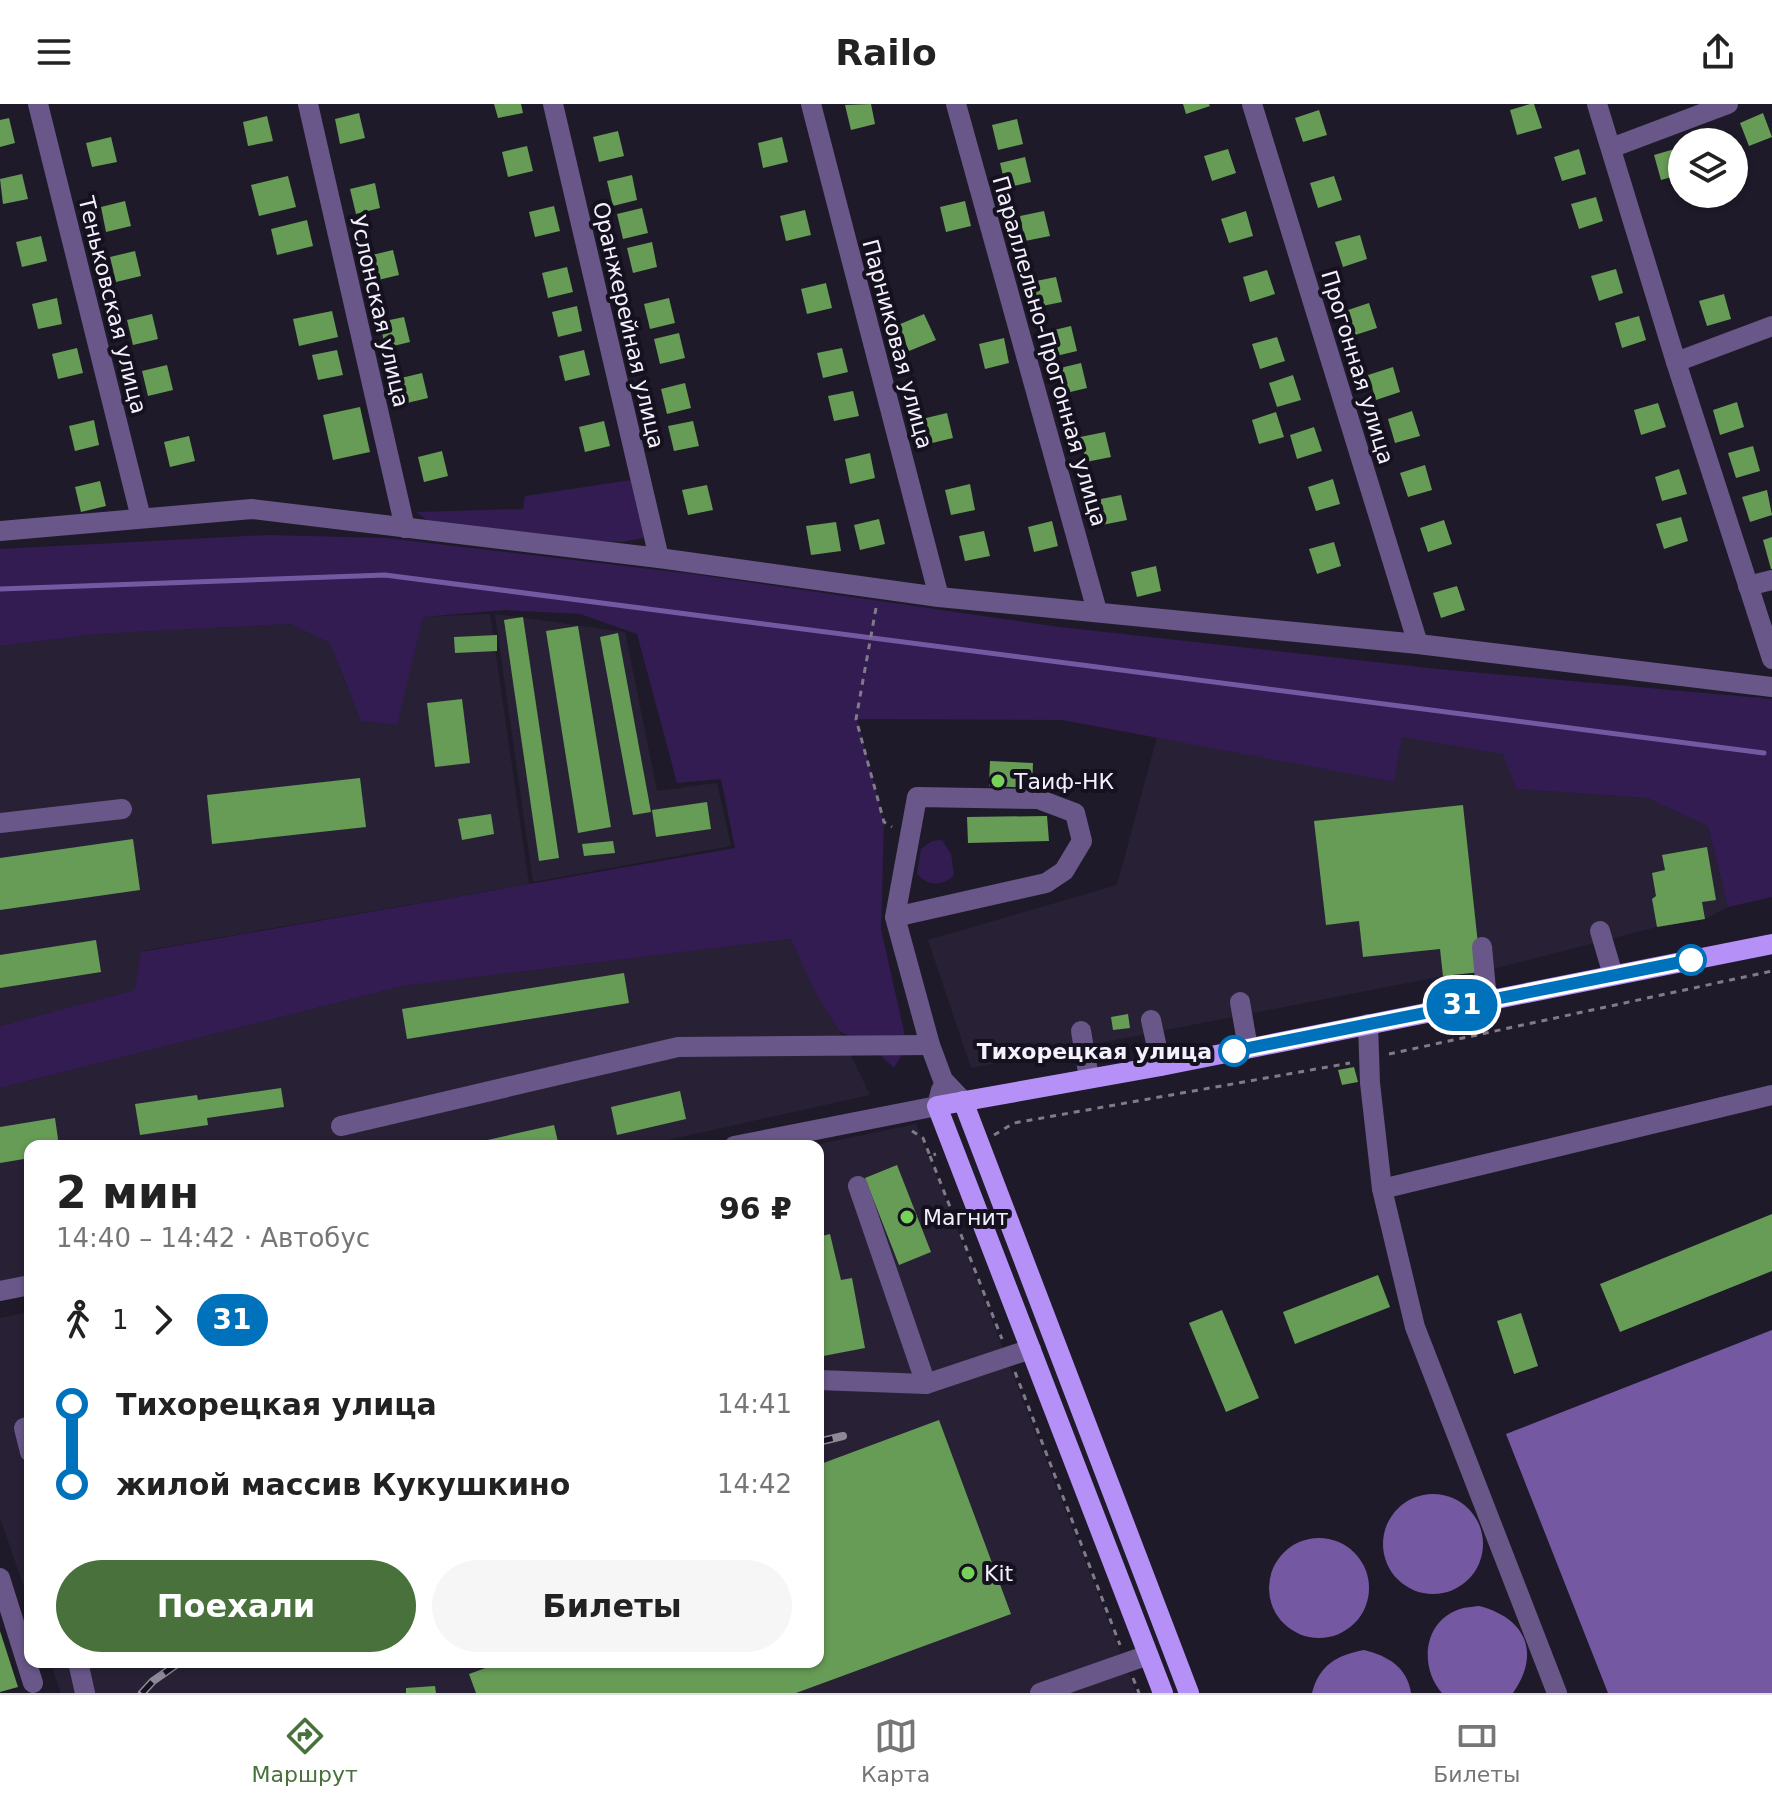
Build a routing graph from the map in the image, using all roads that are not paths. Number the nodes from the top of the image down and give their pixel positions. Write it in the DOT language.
graph roads {
  1 [pos="38,104"];
  2 [pos="308,104"];
  3 [pos="553,104"];
  4 [pos="811,104"];
  5 [pos="956,104"];
  6 [pos="1252,104"];
  7 [pos="1597,104"];
  8 [pos="1728,104"];
  9 [pos="1611,148"];
  10 [pos="1772,326"];
  11 [pos="1676,362"];
  12 [pos="141,518"];
  13 [pos="405,528"];
  14 [pos="0,531"];
  15 [pos="659,558"];
  16 [pos="1772,580"];
  17 [pos="1748,586"];
  18 [pos="939,597"];
  19 [pos="1097,611"];
  20 [pos="1418,644"];
  21 [pos="1772,659"];
  22 [pos="1772,687"];
  23 [pos="122,809"];
  24 [pos="0,823"];
  25 [pos="895,917"];
  26 [pos="1600,931"];
  27 [pos="1772,944"];
  28 [pos="1482,947"];
  29 [pos="1613,975"];
  30 [pos="1487,1000"];
  31 [pos="1240,1002"];
  32 [pos="1151,1020"];
  33 [pos="1368,1024"];
  34 [pos="1081,1031"];
  35 [pos="930,1045"];
  36 [pos="1248,1048"];
  37 [pos="1161,1066"];
  38 [pos="1089,1078"];
  39 [pos="943,1080"];
  40 [pos="1772,1095"];
  41 [pos="963,1101"];
  42 [pos="937,1106"];
  43 [pos="341,1126"];
  44 [pos="764,1140"];
  45 [pos="858,1186"];
  46 [pos="1382,1189"];
  47 [pos="24,1286"];
  48 [pos="0,1291"];
  49 [pos="1031,1349"];
  50 [pos="824,1380"];
  51 [pos="926,1384"];
  52 [pos="0,1578"];
  53 [pos="24,1654"];
  54 [pos="1148,1655"];
  55 [pos="28,1668"];
  56 [pos="79,1668"];
  57 [pos="33,1683"];
  58 [pos="85,1693"];
  59 [pos="1040,1693"];
  60 [pos="1163,1693"];
  61 [pos="1189,1693"];
  62 [pos="1557,1693"];
  1 -- 12 [label="street, Теньковская улица"];
  2 -- 13 [label="street, Услонская улица"];
  3 -- 15 [label="street, Оранжерейная улица"];
  4 -- 18 [label="street, Парниковая улица"];
  5 -- 19 [label="street, Параллельно-Прогонная улица"];
  6 -- 20 [label="street, Прогонная улица"];
  7 -- 9 [label="street"];
  8 -- 9 [label="street"];
  9 -- 11 [label="street"];
  10 -- 11 [label="street"];
  11 -- 17 [label="street"];
  12 -- 13 [label="street"];
  12 -- 14 [label="street"];
  13 -- 15 [label="street"];
  15 -- 18 [label="street"];
  16 -- 17 [label="street"];
  17 -- 21 [label="street"];
  18 -- 19 [label="street"];
  19 -- 20 [label="street"];
  20 -- 22 [label="street"];
  23 -- 24 [label="street"];
  25 -- 25 [label="street"];
  25 -- 35 [label="street"];
  26 -- 29 [label="street"];
  27 -- 29 [label="main road"];
  28 -- 30 [label="street"];
  29 -- 30 [label="main road"];
  30 -- 33 [label="main road"];
  31 -- 36 [label="street"];
  32 -- 37 [label="street"];
  33 -- 36 [label="main road"];
  33 -- 46 [label="street"];
  34 -- 38 [label="street"];
  35 -- 39 [label="street"];
  35 -- 43 [label="street"];
  36 -- 37 [label="main road"];
  37 -- 38 [label="main road"];
  38 -- 41 [label="main road"];
  39 -- 41 [label="street"];
  39 -- 42 [label="street"];
  40 -- 46 [label="street"];
  41 -- 42 [label="main road"];
  41 -- 61 [label="main road"];
  42 -- 44 [label="street"];
  42 -- 49 [label="main road"];
  45 -- 51 [label="street"];
  46 -- 62 [label="street"];
  47 -- 48 [label="street"];
  49 -- 51 [label="street"];
  49 -- 54 [label="main road"];
  50 -- 51 [label="street"];
  52 -- 53 [label="street"];
  54 -- 59 [label="street"];
  54 -- 60 [label="main road"];
  55 -- 57 [label="street"];
  56 -- 58 [label="street"];
}
